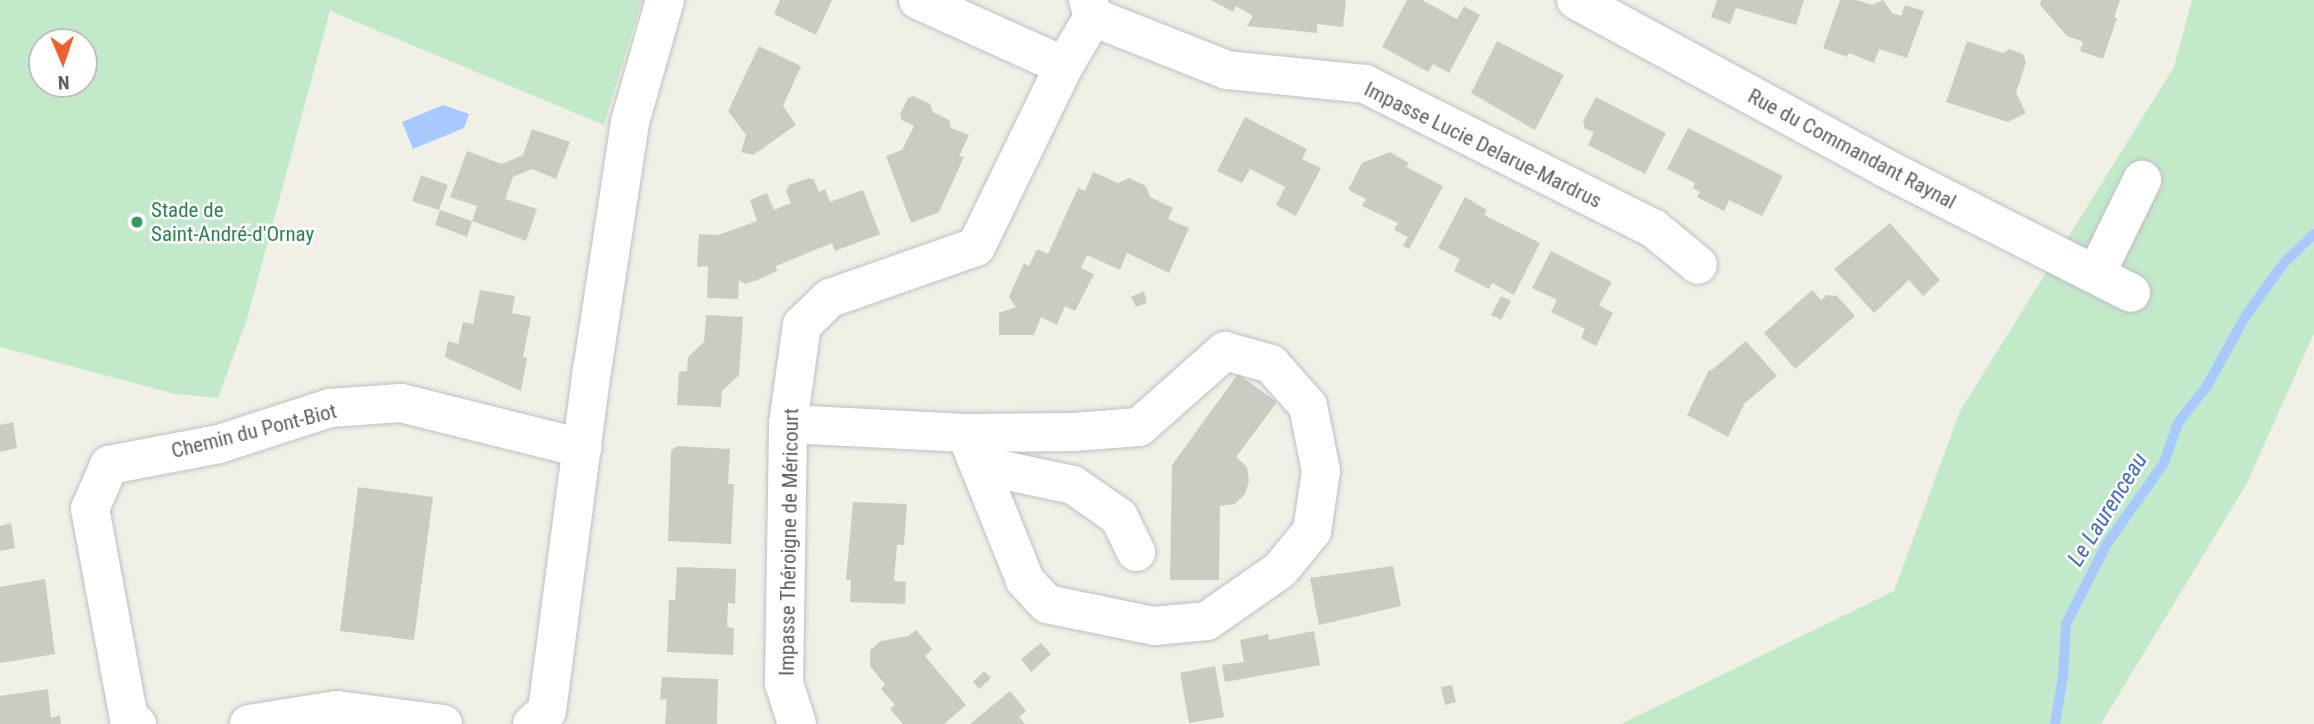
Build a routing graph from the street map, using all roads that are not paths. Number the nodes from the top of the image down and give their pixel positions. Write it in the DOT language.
graph roads {
  1 [pos="665,0"];
  2 [pos="918,0"];
  3 [pos="1576,0"];
  4 [pos="1091,8"];
  5 [pos="1064,66"];
  6 [pos="2142,180"];
  7 [pos="1698,265"];
  8 [pos="2096,274"];
  9 [pos="2131,293"];
  10 [pos="788,424"];
  11 [pos="582,448"];
  12 [pos="972,449"];
  13 [pos="1136,552"];
  14 [pos="137,724"];
  15 [pos="249,724"];
  16 [pos="443,724"];
  17 [pos="531,724"];
  18 [pos="797,724"];
  1 -- 11 [label="street"];
  2 -- 5 [label="street"];
  3 -- 8 [label="street, Rue du Commandant Raynal"];
  4 -- 5 [label="street, Impasse Théroigne de Méricourt"];
  4 -- 7 [label="street, Impasse Lucie Delarue-Mardrus"];
  5 -- 10 [label="street, Impasse Théroigne de Méricourt"];
  6 -- 8 [label="street"];
  8 -- 9 [label="street, Rue du Commandant Raynal"];
  10 -- 12 [label="street"];
  10 -- 18 [label="street, Impasse Théroigne de Méricourt"];
  11 -- 14 [label="street, Chemin du Pont-Biot"];
  11 -- 17 [label="street"];
  12 -- 12 [label="street"];
  12 -- 13 [label="street"];
  15 -- 16 [label="street"];
}
